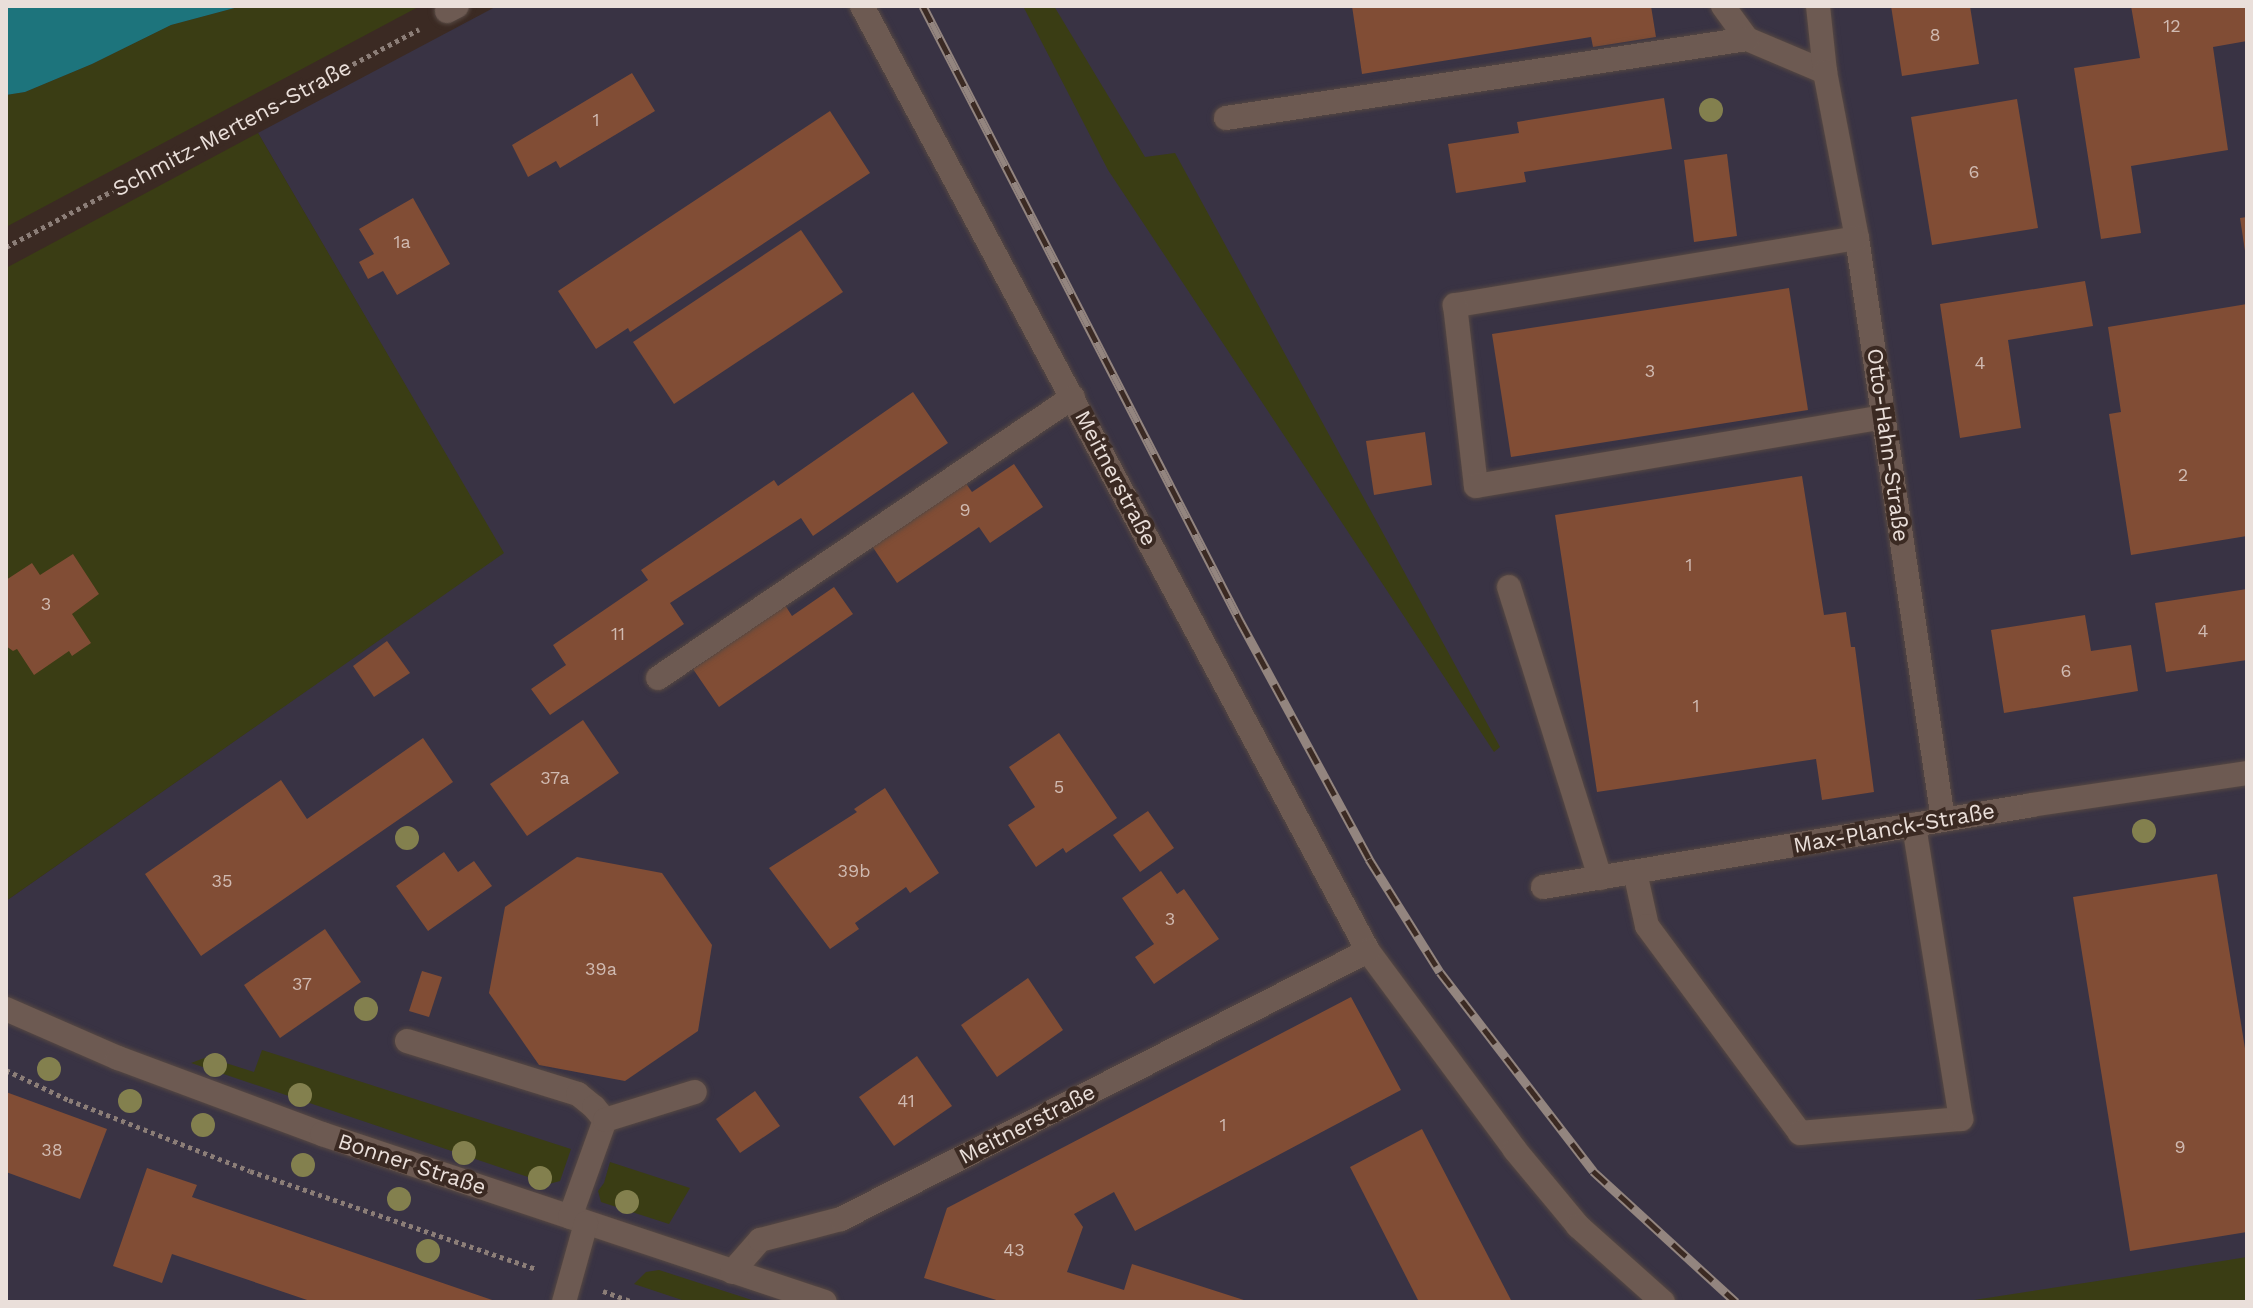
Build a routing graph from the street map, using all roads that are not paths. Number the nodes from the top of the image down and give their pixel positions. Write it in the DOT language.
graph roads {
  1 [pos="862,6"];
  2 [pos="1723,6"];
  3 [pos="1818,6"];
  4 [pos="1747,39"];
  5 [pos="1825,72"];
  6 [pos="1226,118"];
  7 [pos="1857,238"];
  8 [pos="1073,397"];
  9 [pos="1883,417"];
  10 [pos="1509,587"];
  11 [pos="658,678"];
  12 [pos="2247,773"];
  13 [pos="1943,820"];
  14 [pos="1914,825"];
  15 [pos="1635,872"];
  16 [pos="1600,878"];
  17 [pos="1543,887"];
  18 [pos="1368,951"];
  19 [pos="6,1009"];
  20 [pos="407,1041"];
  21 [pos="695,1092"];
  22 [pos="605,1120"];
  23 [pos="578,1220"];
  24 [pos="732,1272"];
  25 [pos="568,1291"];
  26 [pos="825,1302"];
  27 [pos="1663,1302"];
  1 -- 8 [label="street, Meitnerstraße"];
  2 -- 4 [label="street"];
  3 -- 5 [label="street, Otto-Hahn-Straße"];
  4 -- 5 [label="street"];
  4 -- 6 [label="street"];
  5 -- 7 [label="street, Otto-Hahn-Straße"];
  7 -- 9 [label="street, Otto-Hahn-Straße"];
  7 -- 9 [label="street"];
  8 -- 11 [label="street"];
  8 -- 18 [label="street, Meitnerstraße"];
  9 -- 13 [label="street, Otto-Hahn-Straße"];
  10 -- 16 [label="street"];
  12 -- 13 [label="street, Max-Planck-Straße"];
  13 -- 14 [label="street, Max-Planck-Straße"];
  14 -- 15 [label="street, Max-Planck-Straße"];
  14 -- 15 [label="street"];
  15 -- 16 [label="street, Max-Planck-Straße"];
  16 -- 17 [label="street, Max-Planck-Straße"];
  18 -- 24 [label="street, Meitnerstraße"];
  18 -- 27 [label="street, Meitnerstraße"];
  19 -- 23 [label="street, Bonner Straße"];
  20 -- 22 [label="street"];
  21 -- 22 [label="street"];
  22 -- 23 [label="street"];
  23 -- 24 [label="street, Bonner Straße"];
  23 -- 25 [label="street"];
  24 -- 26 [label="street, Bonner Straße"];
}
